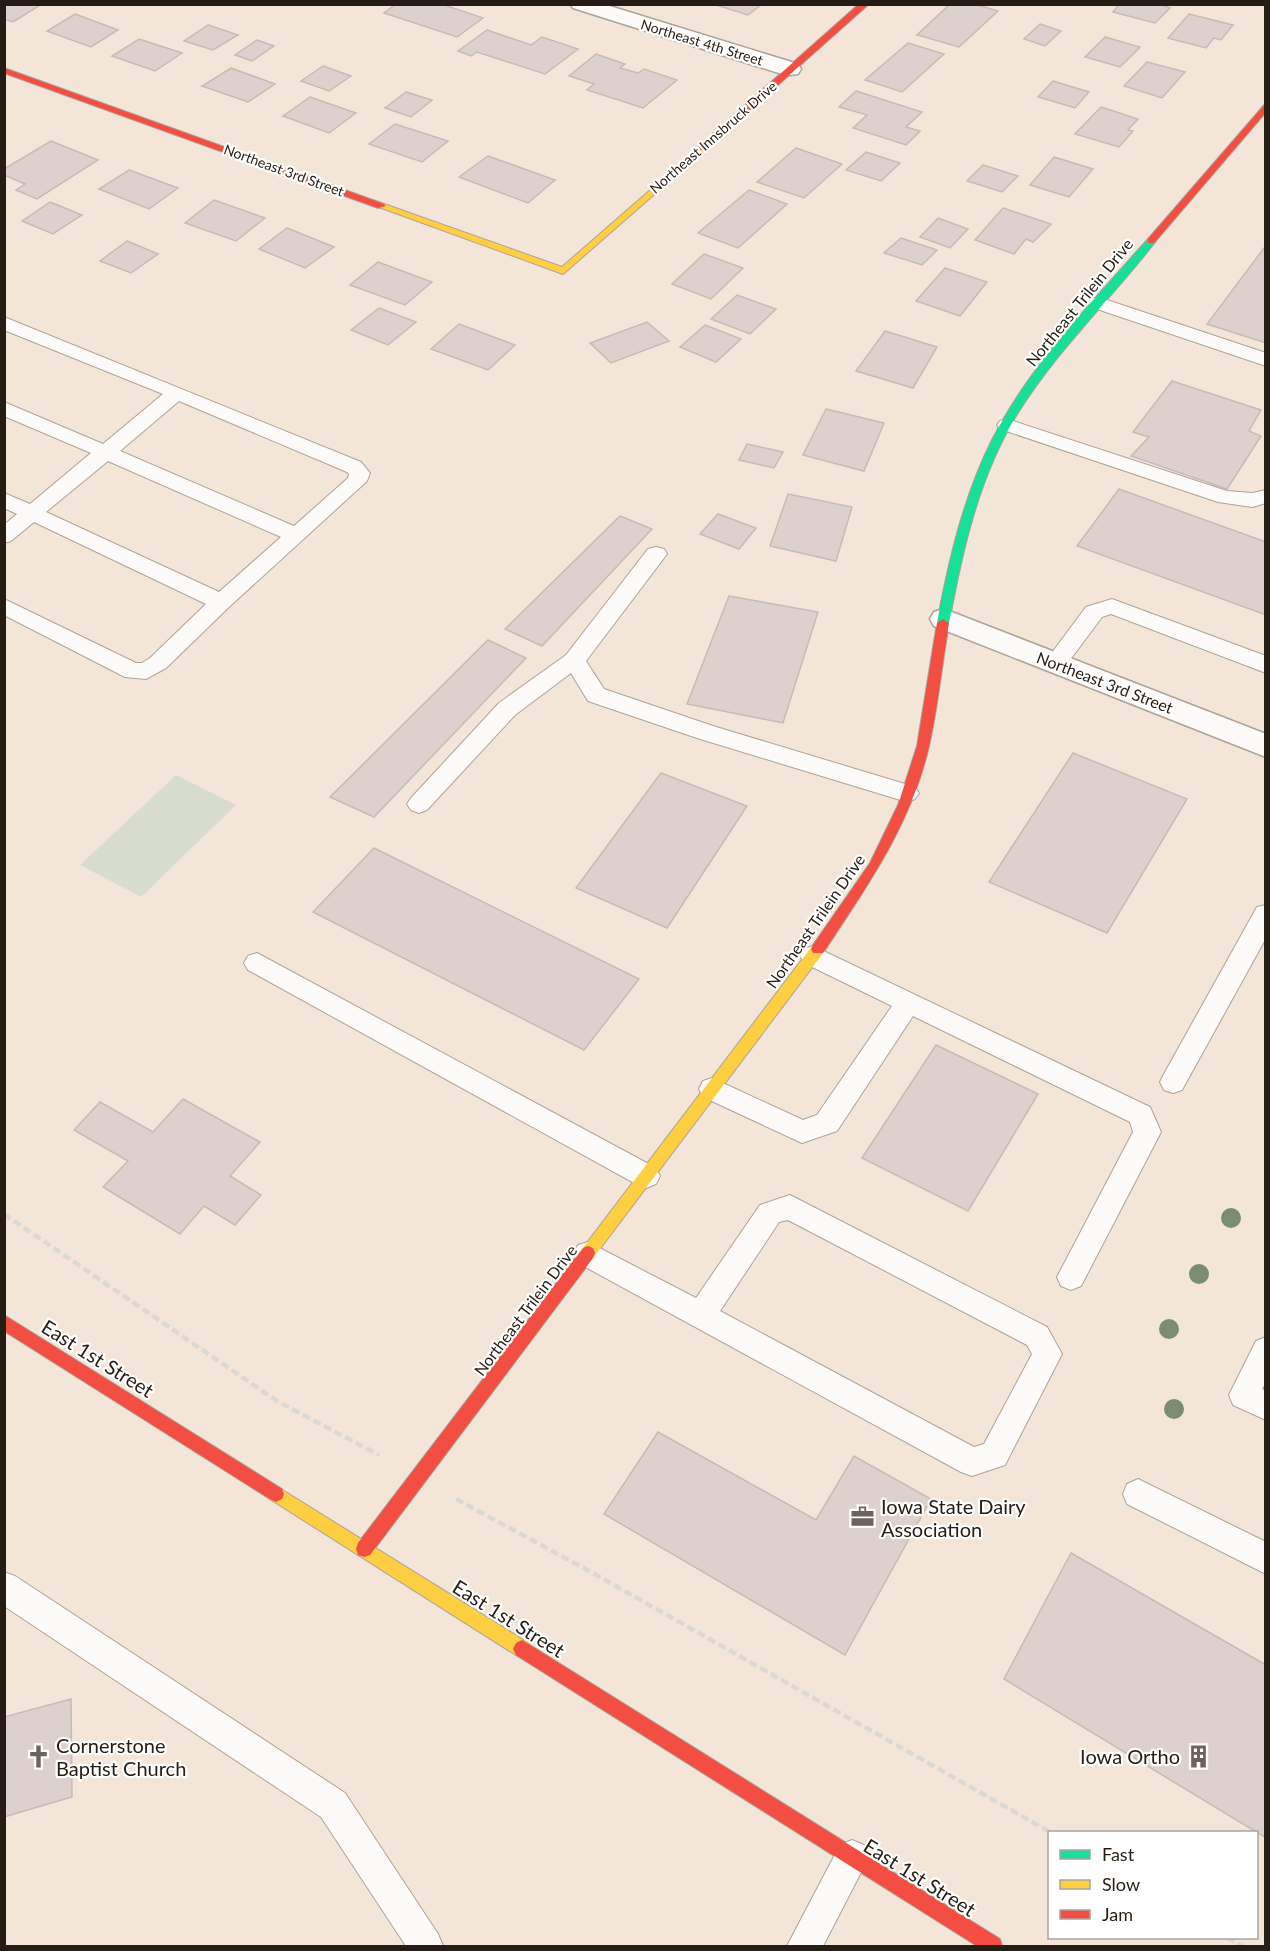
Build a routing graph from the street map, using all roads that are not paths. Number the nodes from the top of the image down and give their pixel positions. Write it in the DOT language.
graph roads {
  1 [pos="580,4"];
  2 [pos="865,4"];
  3 [pos="790,69"];
  4 [pos="4,70"];
  5 [pos="1263,113"];
  6 [pos="563,271"];
  7 [pos="1098,303"];
  8 [pos="4,323"];
  9 [pos="1266,360"];
  10 [pos="177,393"];
  11 [pos="4,408"];
  12 [pos="1007,425"];
  13 [pos="106,453"];
  14 [pos="1266,496"];
  15 [pos="4,500"];
  16 [pos="33,513"];
  17 [pos="296,535"];
  18 [pos="4,536"];
  19 [pos="656,554"];
  20 [pos="221,602"];
  21 [pos="4,606"];
  22 [pos="944,619"];
  23 [pos="574,660"];
  24 [pos="1056,663"];
  25 [pos="1266,665"];
  26 [pos="1266,746"];
  27 [pos="908,793"];
  28 [pos="419,804"];
  29 [pos="1266,914"];
  30 [pos="813,956"];
  31 [pos="257,963"];
  32 [pos="909,1002"];
  33 [pos="1173,1082"];
  34 [pos="712,1089"];
  35 [pos="646,1176"];
  36 [pos="588,1254"];
  37 [pos="1071,1277"];
  38 [pos="701,1315"];
  39 [pos="4,1322"];
  40 [pos="1266,1350"];
  41 [pos="1266,1406"];
  42 [pos="1138,1494"];
  43 [pos="364,1549"];
  44 [pos="1266,1559"];
  45 [pos="4,1587"];
  46 [pos="852,1857"];
  47 [pos="426,1947"];
  48 [pos="804,1947"];
  49 [pos="993,1947"];
  1 -- 3 [label="street, Northeast 4th Street"];
  2 -- 3 [label="street, Northeast Innsbruck Drive"];
  3 -- 6 [label="street, Northeast Innsbruck Drive"];
  4 -- 6 [label="street, Northeast 3rd Street"];
  5 -- 7 [label="street, Northeast Trilein Drive"];
  7 -- 9 [label="lane"];
  7 -- 12 [label="street, Northeast Trilein Drive"];
  8 -- 10 [label="lane"];
  10 -- 13 [label="lane"];
  10 -- 17 [label="lane"];
  11 -- 13 [label="lane"];
  12 -- 14 [label="lane"];
  12 -- 22 [label="street, Northeast Trilein Drive"];
  13 -- 16 [label="lane"];
  13 -- 17 [label="lane"];
  15 -- 16 [label="lane"];
  16 -- 18 [label="lane"];
  16 -- 20 [label="lane"];
  17 -- 20 [label="lane"];
  19 -- 23 [label="lane"];
  20 -- 21 [label="lane"];
  22 -- 24 [label="street, Northeast 3rd Street"];
  22 -- 27 [label="street, Northeast Trilein Drive"];
  23 -- 27 [label="lane"];
  23 -- 28 [label="lane"];
  24 -- 25 [label="lane"];
  24 -- 26 [label="street, Northeast 3rd Street"];
  27 -- 30 [label="street, Northeast Trilein Drive"];
  29 -- 33 [label="lane"];
  30 -- 32 [label="lane"];
  30 -- 34 [label="street, Northeast Trilein Drive"];
  31 -- 35 [label="lane"];
  32 -- 34 [label="lane"];
  32 -- 37 [label="lane"];
  34 -- 35 [label="street, Northeast Trilein Drive"];
  35 -- 36 [label="street, Northeast Trilein Drive"];
  36 -- 38 [label="lane"];
  36 -- 43 [label="street, Northeast Trilein Drive"];
  38 -- 38 [label="lane"];
  39 -- 43 [label="street, East 1st Street"];
  40 -- 41 [label="lane"];
  42 -- 44 [label="lane"];
  43 -- 46 [label="street, East 1st Street"];
  45 -- 47 [label="lane"];
  46 -- 48 [label="lane"];
  46 -- 49 [label="street, East 1st Street"];
}
